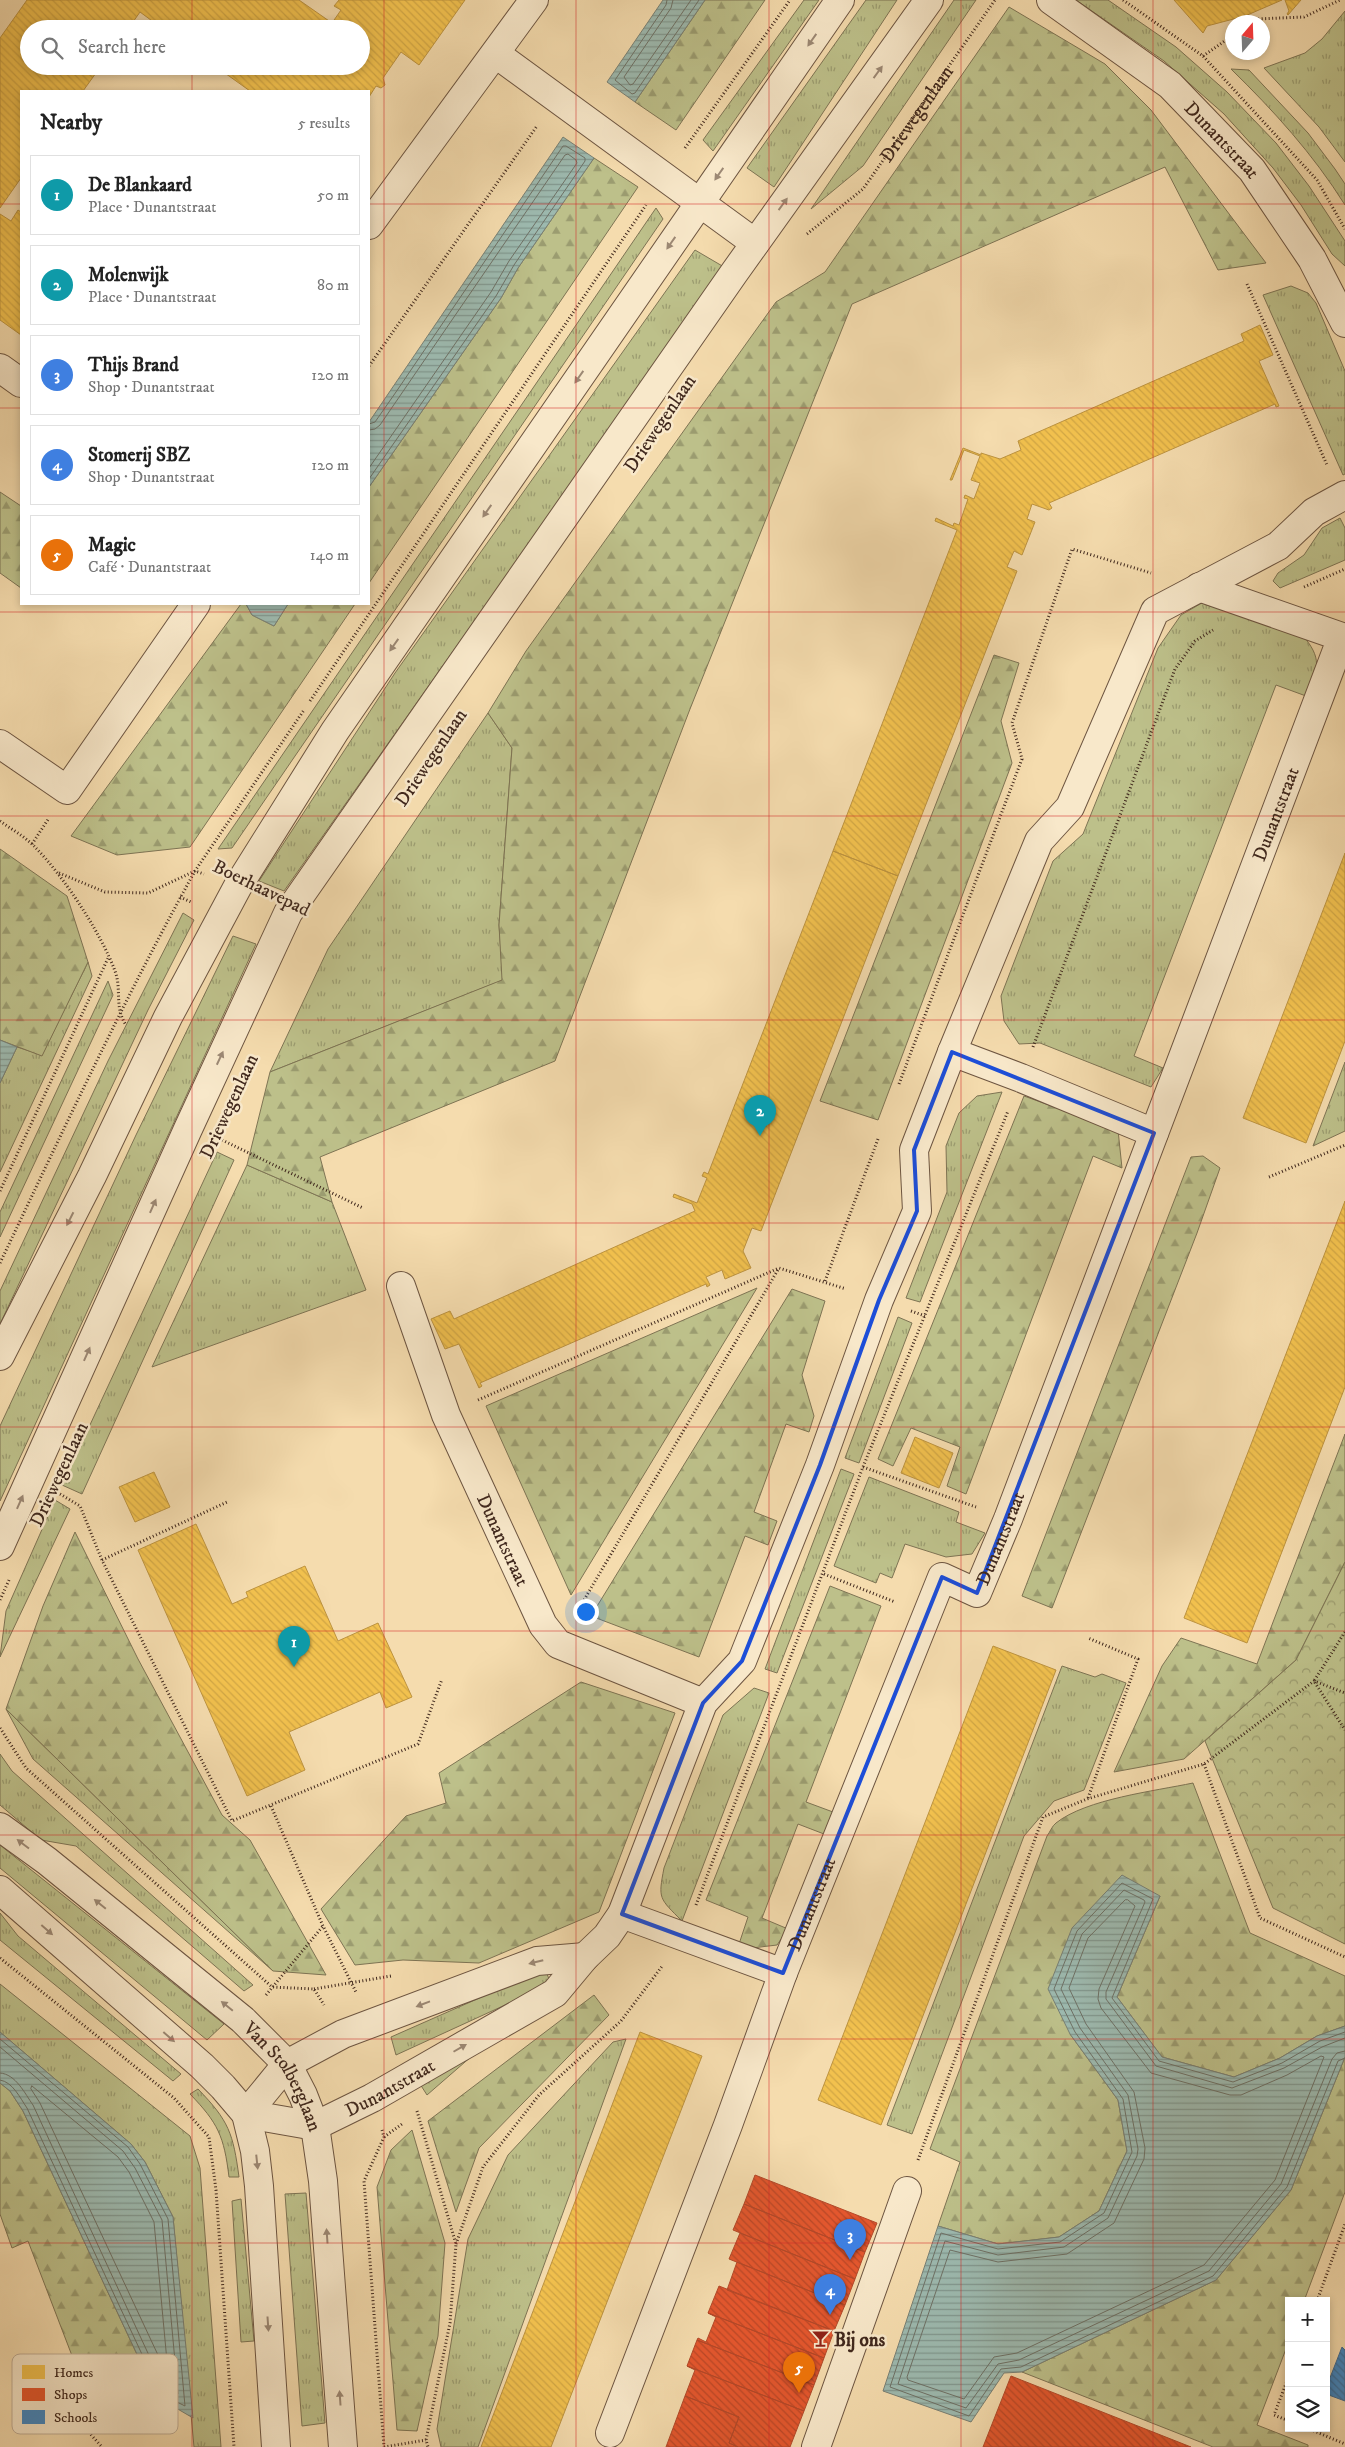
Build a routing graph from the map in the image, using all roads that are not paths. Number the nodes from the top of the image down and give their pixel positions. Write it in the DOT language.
graph roads {
  1 [pos="534,0"];
  2 [pos="840,0"];
  3 [pos="929,0"];
  4 [pos="1051,0"];
  5 [pos="496,54"];
  6 [pos="698,203"];
  7 [pos="370,224"];
  8 [pos="755,243"];
  9 [pos="1345,323"];
  10 [pos="0,368"];
  11 [pos="20,382"];
  12 [pos="1343,496"];
  13 [pos="1199,587"];
  14 [pos="195,605"];
  15 [pos="0,744"];
  16 [pos="952,1052"];
  17 [pos="1154,1133"];
  18 [pos="401,1286"];
  19 [pos="0,1356"];
  20 [pos="0,1546"];
  21 [pos="703,1703"];
  22 [pos="0,1827"];
  23 [pos="0,1890"];
  24 [pos="622,1914"];
  25 [pos="584,1957"];
  26 [pos="784,1972"];
  27 [pos="287,2064"];
  28 [pos="246,2114"];
  29 [pos="315,2126"];
  30 [pos="907,2191"];
  31 [pos="610,2433"];
  32 [pos="276,2447"];
  33 [pos="343,2447"];
  34 [pos="816,2447"];
  1 -- 5 [label="street"];
  2 -- 6 [label="street, one-way"];
  8 -- 3 [label="street, Driewegenlaan, one-way"];
  4 -- 9 [label="street, Dunantstraat"];
  5 -- 6 [label="street"];
  5 -- 7 [label="street"];
  6 -- 8 [label="street"];
  6 -- 19 [label="street, one-way"];
  20 -- 8 [label="street, Driewegenlaan, one-way"];
  10 -- 11 [label="street"];
  12 -- 13 [label="street, Dunantstraat"];
  13 -- 16 [label="street, Dunantstraat"];
  13 -- 17 [label="street, Dunantstraat"];
  14 -- 15 [label="street"];
  16 -- 17 [label="street"];
  16 -- 21 [label="street, Dunantstraat"];
  17 -- 26 [label="street, Dunantstraat"];
  18 -- 21 [label="street, Dunantstraat"];
  21 -- 24 [label="street, Dunantstraat"];
  27 -- 22 [label="street, Van Stolberglaan, one-way"];
  23 -- 28 [label="street, one-way"];
  24 -- 25 [label="street, Dunantstraat"];
  24 -- 26 [label="street, Dunantstraat"];
  25 -- 27 [label="street, one-way"];
  29 -- 25 [label="street, Dunantstraat, one-way"];
  26 -- 31 [label="street, Dunantstraat"];
  27 -- 28 [label="street"];
  27 -- 29 [label="street, Van Stolberglaan"];
  28 -- 29 [label="street"];
  28 -- 32 [label="street, one-way"];
  33 -- 29 [label="street, Van Stolberglaan, one-way"];
  30 -- 34 [label="street"];
}
